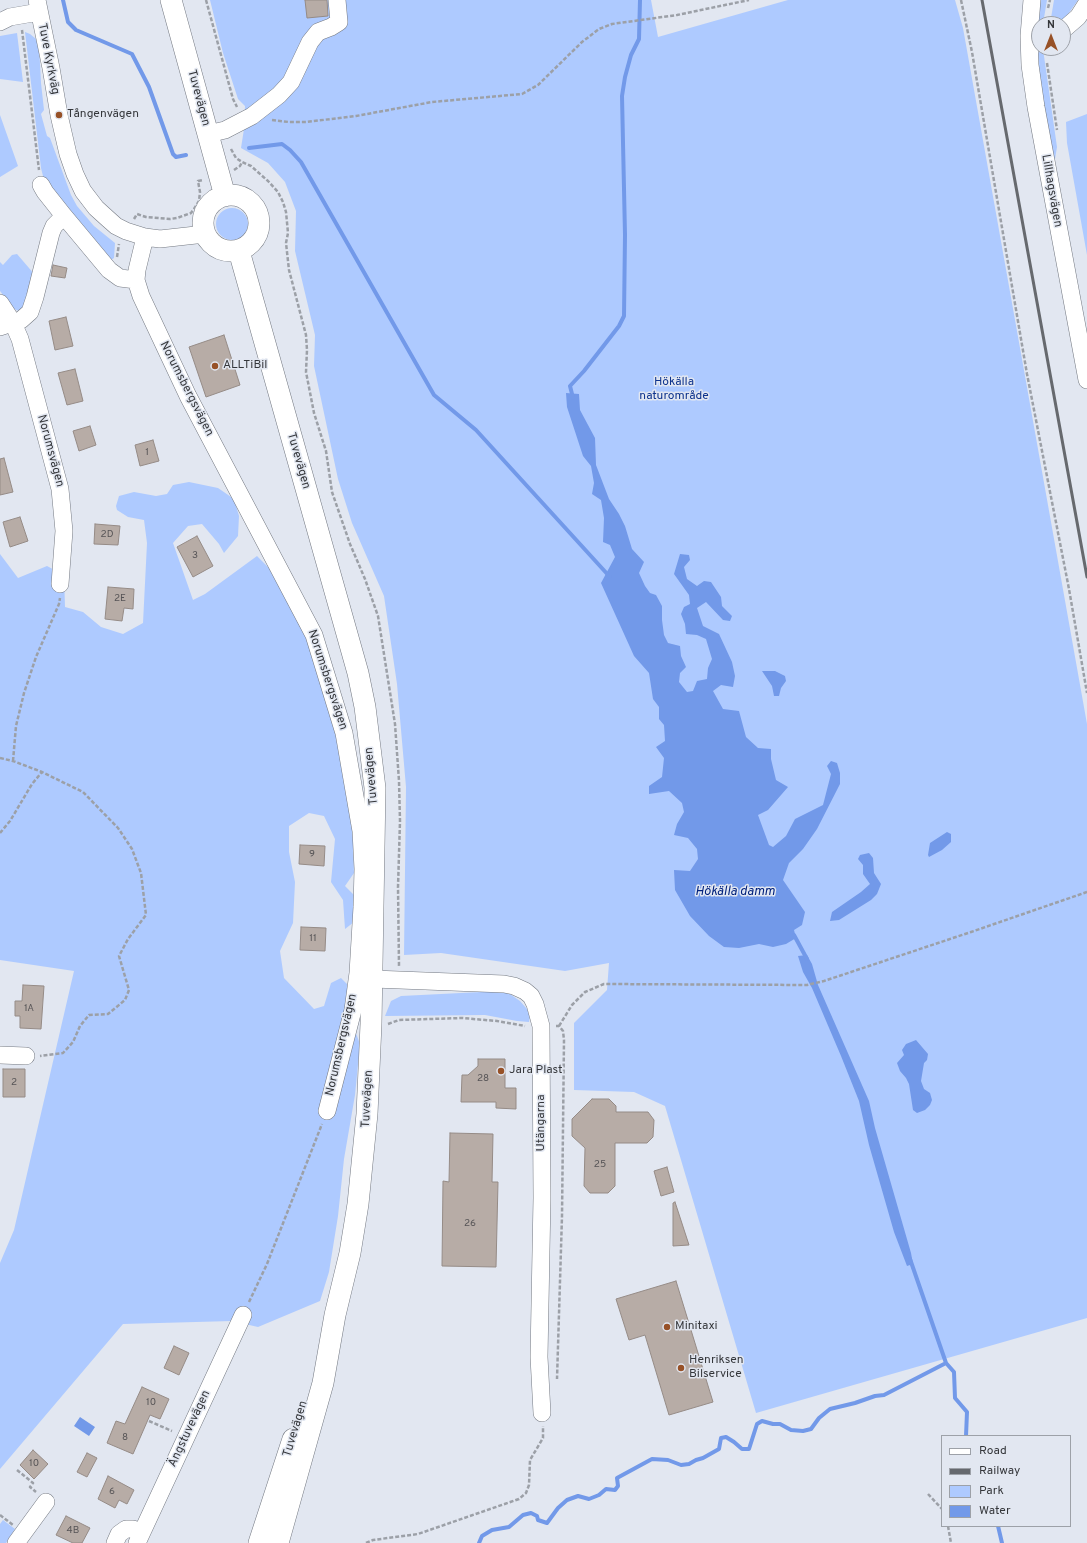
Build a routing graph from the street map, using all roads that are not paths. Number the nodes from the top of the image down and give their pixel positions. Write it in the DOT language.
graph roads {
  1 [pos="171,0"];
  2 [pos="337,0"];
  3 [pos="1032,0"];
  4 [pos="1087,3"];
  5 [pos="38,6"];
  6 [pos="1033,16"];
  7 [pos="0,22"];
  8 [pos="1071,23"];
  9 [pos="1031,56"];
  10 [pos="216,132"];
  11 [pos="41,185"];
  12 [pos="225,196"];
  13 [pos="64,216"];
  14 [pos="205,234"];
  15 [pos="145,237"];
  16 [pos="239,251"];
  17 [pos="136,280"];
  18 [pos="0,303"];
  19 [pos="6,325"];
  20 [pos="1087,380"];
  21 [pos="60,584"];
  22 [pos="373,979"];
  23 [pos="0,1055"];
  24 [pos="26,1056"];
  25 [pos="327,1111"];
  26 [pos="243,1315"];
  27 [pos="335,1315"];
  28 [pos="542,1413"];
  29 [pos="46,1502"];
  30 [pos="139,1538"];
  31 [pos="16,1543"];
  32 [pos="115,1543"];
  33 [pos="259,1543"];
  34 [pos="278,1543"];
  1 -- 10 [label="main road, Tuvevägen"];
  2 -- 10 [label="street"];
  3 -- 6 [label="street, Lillhagsvägen"];
  4 -- 8 [label="street"];
  5 -- 7 [label="street"];
  5 -- 15 [label="street, Tuve Kyrkväg"];
  9 -- 20 [label="street, Lillhagsvägen"];
  10 -- 12 [label="main road, Tuvevägen"];
  11 -- 13 [label="street"];
  12 -- 14 [label="main road"];
  12 -- 16 [label="main road"];
  13 -- 17 [label="street"];
  13 -- 19 [label="street"];
  14 -- 15 [label="street, Tuve Kyrkväg"];
  14 -- 16 [label="main road"];
  15 -- 17 [label="street"];
  16 -- 22 [label="main road, Tuvevägen"];
  17 -- 25 [label="street, Norumsbergsvägen"];
  18 -- 19 [label="street"];
  19 -- 21 [label="street, Norumsvägen"];
  22 -- 27 [label="main road, Tuvevägen"];
  22 -- 28 [label="street, Utängarna"];
  23 -- 24 [label="street"];
  26 -- 30 [label="street, Ängstuvevägen"];
  27 -- 33 [label="main road, Tuvevägen"];
  27 -- 34 [label="main road, Tuvevägen"];
  29 -- 31 [label="street"];
  30 -- 32 [label="street"];
}
